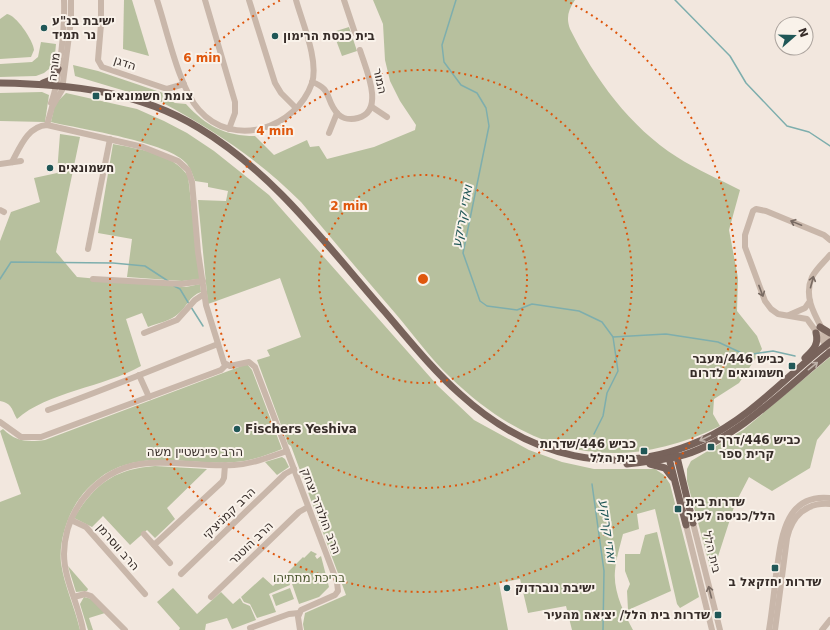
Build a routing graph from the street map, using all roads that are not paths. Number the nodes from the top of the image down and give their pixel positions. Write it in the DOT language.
graph roads {
  1 [pos="64,0"];
  2 [pos="71,0"];
  3 [pos="101,0"];
  4 [pos="157,0"];
  5 [pos="205,0"];
  6 [pos="249,0"];
  7 [pos="296,0"];
  8 [pos="344,0"];
  9 [pos="355,33"];
  10 [pos="360,50"];
  11 [pos="58,69"];
  12 [pos="312,82"];
  13 [pos="0,84"];
  14 [pos="39,84"];
  15 [pos="184,84"];
  16 [pos="59,87"];
  17 [pos="0,88"];
  18 [pos="372,107"];
  19 [pos="296,108"];
  20 [pos="337,113"];
  21 [pos="387,117"];
  22 [pos="47,125"];
  23 [pos="229,129"];
  24 [pos="330,133"];
  25 [pos="110,138"];
  26 [pos="21,161"];
  27 [pos="12,162"];
  28 [pos="0,164"];
  29 [pos="830,240"];
  30 [pos="88,249"];
  31 [pos="830,255"];
  32 [pos="93,278"];
  33 [pos="203,281"];
  34 [pos="204,294"];
  35 [pos="810,301"];
  36 [pos="786,316"];
  37 [pos="818,330"];
  38 [pos="144,333"];
  39 [pos="830,333"];
  40 [pos="218,344"];
  41 [pos="829,346"];
  42 [pos="226,365"];
  43 [pos="139,375"];
  44 [pos="784,382"];
  45 [pos="149,397"];
  46 [pos="48,410"];
  47 [pos="0,422"];
  48 [pos="287,451"];
  49 [pos="672,451"];
  50 [pos="695,451"];
  51 [pos="673,458"];
  52 [pos="642,463"];
  53 [pos="225,465"];
  54 [pos="294,469"];
  55 [pos="682,479"];
  56 [pos="678,494"];
  57 [pos="828,501"];
  58 [pos="308,507"];
  59 [pos="71,520"];
  60 [pos="693,523"];
  61 [pos="686,525"];
  62 [pos="144,534"];
  63 [pos="154,545"];
  64 [pos="170,563"];
  65 [pos="181,574"];
  66 [pos="777,591"];
  67 [pos="145,594"];
  68 [pos="74,597"];
  69 [pos="212,597"];
  70 [pos="299,613"];
  71 [pos="830,620"];
  72 [pos="118,627"];
  73 [pos="83,630"];
  74 [pos="125,630"];
  75 [pos="251,630"];
  76 [pos="300,630"];
  77 [pos="712,630"];
  78 [pos="720,630"];
  79 [pos="769,630"];
  80 [pos="775,630"];
  81 [pos="822,630"];
  1 -- 11 [label="street, מוריה"];
  2 -- 16 [label="street, מוריה"];
  3 -- 15 [label="street, הדגן"];
  4 -- 15 [label="street"];
  5 -- 23 [label="street"];
  6 -- 19 [label="street"];
  7 -- 12 [label="street"];
  8 -- 9 [label="street"];
  10 -- 18 [label="street, המור"];
  11 -- 14 [label="main road"];
  11 -- 16 [label="street, מוריה"];
  12 -- 19 [label="street"];
  12 -- 20 [label="street"];
  13 -- 14 [label="main road"];
  14 -- 16 [label="main road"];
  15 -- 23 [label="street"];
  16 -- 17 [label="main road"];
  16 -- 22 [label="street"];
  16 -- 49 [label="main road"];
  16 -- 52 [label="main road"];
  18 -- 20 [label="street, המור"];
  18 -- 21 [label="street"];
  19 -- 23 [label="street"];
  20 -- 24 [label="street"];
  22 -- 25 [label="street"];
  22 -- 27 [label="street"];
  25 -- 30 [label="street"];
  25 -- 33 [label="street"];
  26 -- 27 [label="street"];
  27 -- 28 [label="street"];
  29 -- 36 [label="street, one-way"];
  35 -- 31 [label="street, one-way"];
  32 -- 33 [label="street"];
  33 -- 34 [label="street"];
  34 -- 38 [label="street"];
  34 -- 40 [label="street"];
  35 -- 36 [label="street"];
  35 -- 37 [label="street"];
  36 -- 37 [label="street"];
  37 -- 39 [label="main road"];
  37 -- 41 [label="street"];
  37 -- 44 [label="main road"];
  40 -- 42 [label="street"];
  40 -- 43 [label="street"];
  41 -- 44 [label="main road"];
  50 -- 41 [label="main road, one-way"];
  42 -- 45 [label="street"];
  42 -- 48 [label="street, הרב הולנדר יצחק"];
  43 -- 45 [label="street"];
  43 -- 46 [label="street"];
  44 -- 49 [label="main road, one-way"];
  45 -- 47 [label="street"];
  48 -- 53 [label="street, הרב פיינשטיין משה"];
  48 -- 54 [label="street, הרב הולנדר יצחק"];
  49 -- 51 [label="main road"];
  50 -- 51 [label="main road"];
  50 -- 55 [label="main road"];
  51 -- 52 [label="main road"];
  51 -- 55 [label="main road, בית הלל"];
  51 -- 56 [label="main road, בית הלל"];
  52 -- 56 [label="main road"];
  53 -- 59 [label="street, הרב פיינשטיין משה"];
  53 -- 63 [label="street"];
  54 -- 58 [label="street, הרב הולנדר יצחק"];
  54 -- 65 [label="street, הרב קמניצקי"];
  55 -- 60 [label="main road, בית הלל"];
  56 -- 61 [label="main road, בית הלל"];
  57 -- 66 [label="street"];
  58 -- 69 [label="street, הרב הוטנר"];
  58 -- 70 [label="street, הרב הולנדר יצחק"];
  59 -- 67 [label="street, הרב ווסרמן"];
  59 -- 68 [label="street, הרב פיינשטיין משה"];
  78 -- 60 [label="street, בית הלל, one-way"];
  61 -- 77 [label="street, בית הלל"];
  62 -- 63 [label="street"];
  63 -- 64 [label="street"];
  66 -- 79 [label="street"];
  66 -- 80 [label="street"];
  68 -- 72 [label="street"];
  68 -- 73 [label="street, הרב פיינשטיין משה"];
  70 -- 75 [label="street"];
  70 -- 76 [label="street"];
  71 -- 81 [label="street"];
  72 -- 74 [label="street"];
}
